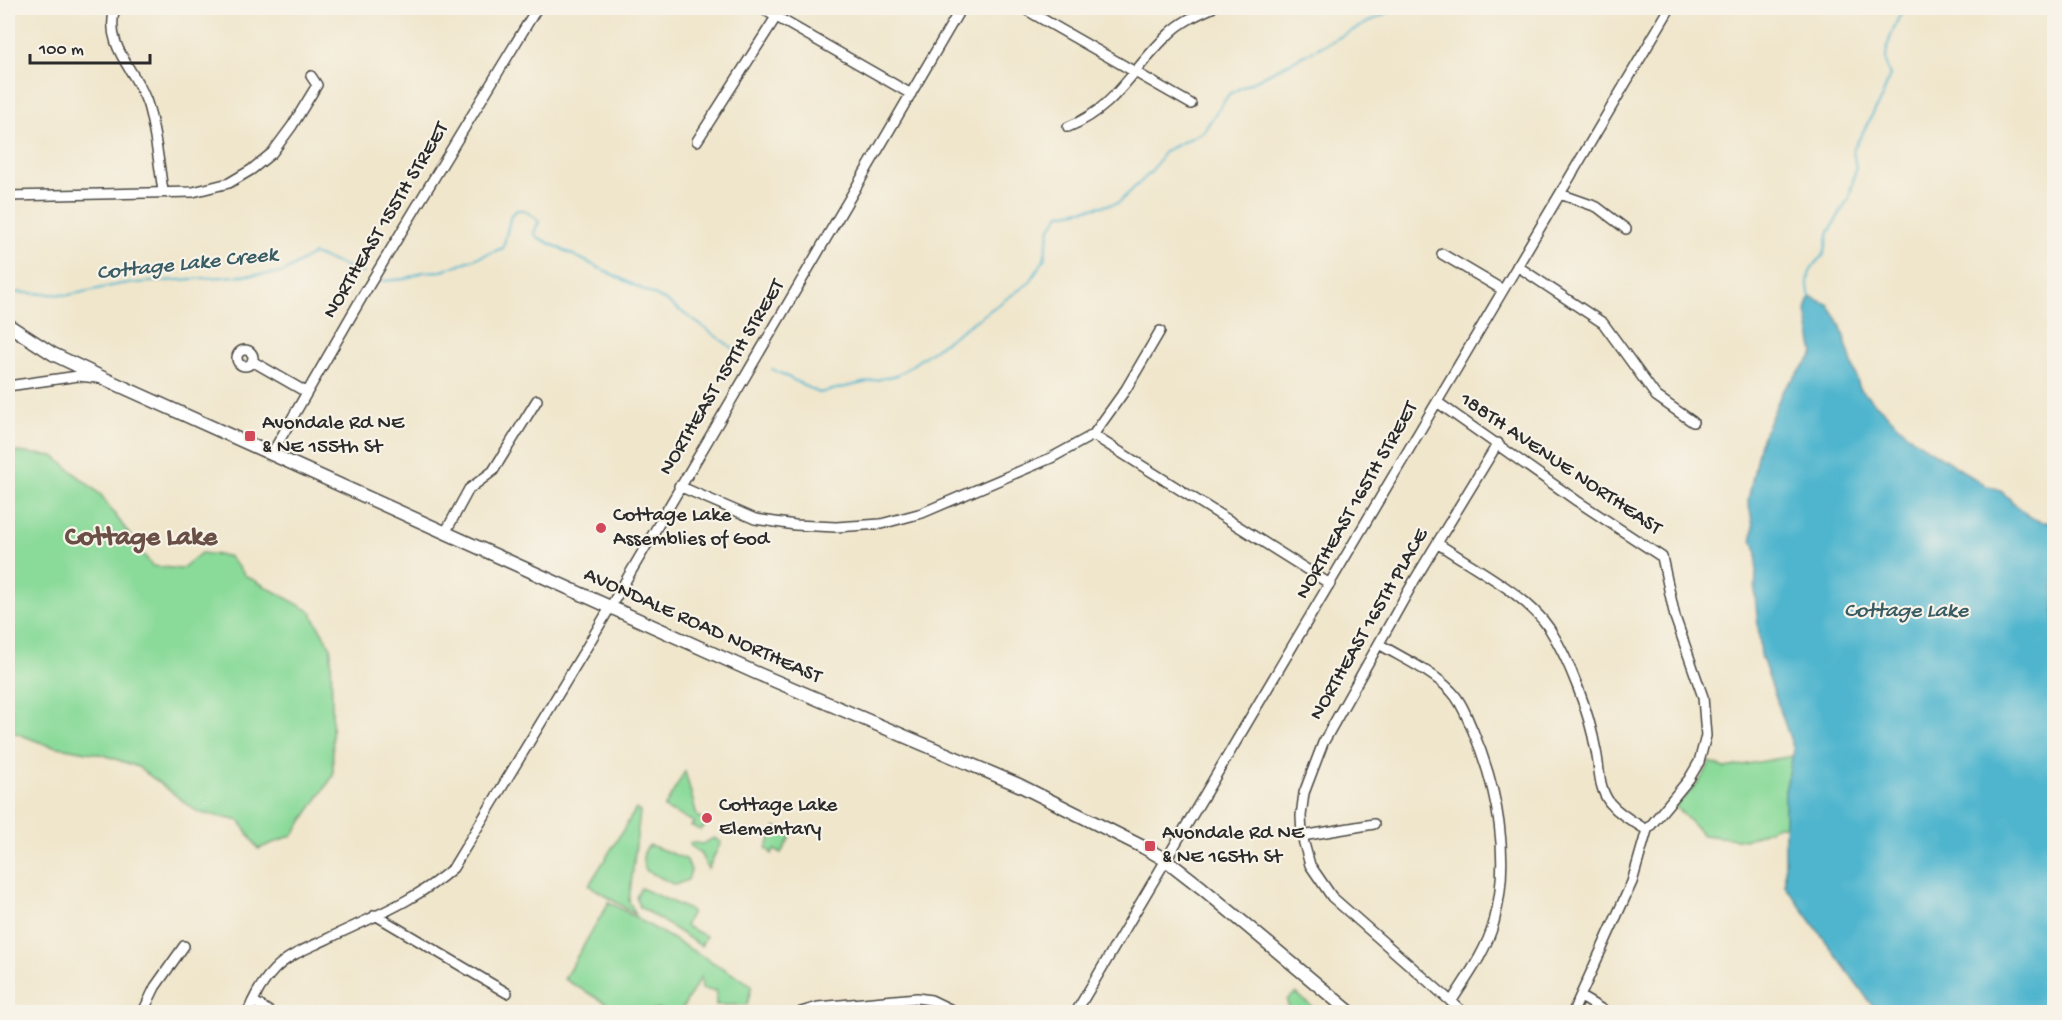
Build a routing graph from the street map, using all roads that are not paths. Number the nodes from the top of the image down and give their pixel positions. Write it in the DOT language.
graph roads {
  1 [pos="115,8"];
  2 [pos="537,8"];
  3 [pos="761,8"];
  4 [pos="961,8"];
  5 [pos="1023,8"];
  6 [pos="1212,8"];
  7 [pos="1670,8"];
  8 [pos="776,17"];
  9 [pos="1136,72"];
  10 [pos="311,76"];
  11 [pos="911,94"];
  12 [pos="1191,104"];
  13 [pos="1068,127"];
  14 [pos="697,141"];
  15 [pos="163,191"];
  16 [pos="1560,194"];
  17 [pos="8,196"];
  18 [pos="1626,229"];
  19 [pos="1442,254"];
  20 [pos="1517,266"];
  21 [pos="1503,290"];
  22 [pos="8,325"];
  23 [pos="1160,331"];
  24 [pos="252,361"];
  25 [pos="102,378"];
  26 [pos="8,386"];
  27 [pos="306,392"];
  28 [pos="537,400"];
  29 [pos="1437,402"];
  30 [pos="1693,422"];
  31 [pos="1093,435"];
  32 [pos="1498,443"];
  33 [pos="271,455"];
  34 [pos="679,486"];
  35 [pos="445,533"];
  36 [pos="1437,543"];
  37 [pos="1330,584"];
  38 [pos="608,608"];
  39 [pos="1379,644"];
  40 [pos="1374,824"];
  41 [pos="1647,830"];
  42 [pos="1302,836"];
  43 [pos="1166,860"];
  44 [pos="375,915"];
  45 [pos="184,946"];
  46 [pos="507,993"];
  47 [pos="1581,997"];
  48 [pos="253,1001"];
  49 [pos="1451,1002"];
  50 [pos="143,1012"];
  51 [pos="248,1012"];
  52 [pos="270,1012"];
  53 [pos="801,1012"];
  54 [pos="956,1012"];
  55 [pos="1076,1012"];
  56 [pos="1350,1012"];
  57 [pos="1463,1012"];
  58 [pos="1574,1012"];
  59 [pos="1606,1012"];
  1 -- 15 [label="street"];
  2 -- 27 [label="street, NORTHEAST 155TH STREET"];
  3 -- 8 [label="street"];
  4 -- 11 [label="street, NORTHEAST 159TH STREET"];
  5 -- 9 [label="street"];
  6 -- 9 [label="street"];
  7 -- 16 [label="street, NORTHEAST 165TH STREET"];
  8 -- 11 [label="street"];
  8 -- 14 [label="street"];
  9 -- 12 [label="street"];
  9 -- 13 [label="street"];
  10 -- 15 [label="street"];
  11 -- 34 [label="street, NORTHEAST 159TH STREET"];
  15 -- 17 [label="street"];
  16 -- 18 [label="street"];
  16 -- 20 [label="street, NORTHEAST 165TH STREET"];
  19 -- 21 [label="street"];
  20 -- 21 [label="street, NORTHEAST 165TH STREET"];
  20 -- 30 [label="street"];
  21 -- 29 [label="street, NORTHEAST 165TH STREET"];
  22 -- 25 [label="main road, AVONDALE ROAD NORTHEAST"];
  23 -- 31 [label="street"];
  24 -- 27 [label="street"];
  25 -- 26 [label="street"];
  25 -- 33 [label="main road, AVONDALE ROAD NORTHEAST"];
  27 -- 33 [label="street, NORTHEAST 155TH STREET"];
  28 -- 35 [label="street"];
  29 -- 32 [label="street, 188TH AVENUE NORTHEAST"];
  29 -- 37 [label="street, NORTHEAST 165TH STREET"];
  31 -- 34 [label="street"];
  31 -- 37 [label="street"];
  32 -- 36 [label="street, NORTHEAST 165TH PLACE"];
  32 -- 41 [label="street, 188TH AVENUE NORTHEAST"];
  33 -- 35 [label="main road, AVONDALE ROAD NORTHEAST"];
  34 -- 38 [label="street, NORTHEAST 159TH STREET"];
  35 -- 38 [label="main road, AVONDALE ROAD NORTHEAST"];
  36 -- 39 [label="street, NORTHEAST 165TH PLACE"];
  36 -- 41 [label="street"];
  37 -- 43 [label="street, NORTHEAST 165TH STREET"];
  38 -- 43 [label="main road, AVONDALE ROAD NORTHEAST"];
  38 -- 44 [label="street, NORTHEAST 159TH STREET"];
  39 -- 42 [label="street, NORTHEAST 165TH PLACE"];
  39 -- 49 [label="street"];
  40 -- 42 [label="street"];
  41 -- 47 [label="street"];
  42 -- 49 [label="street, NORTHEAST 165TH PLACE"];
  43 -- 55 [label="street, NORTHEAST 165TH STREET"];
  43 -- 56 [label="main road, AVONDALE ROAD NORTHEAST"];
  44 -- 46 [label="street"];
  44 -- 48 [label="street, NORTHEAST 159TH STREET"];
  45 -- 50 [label="street"];
  47 -- 58 [label="street"];
  47 -- 59 [label="street"];
  48 -- 51 [label="street"];
  48 -- 52 [label="street"];
  49 -- 57 [label="street, NORTHEAST 165TH PLACE"];
  53 -- 54 [label="street"];
}
